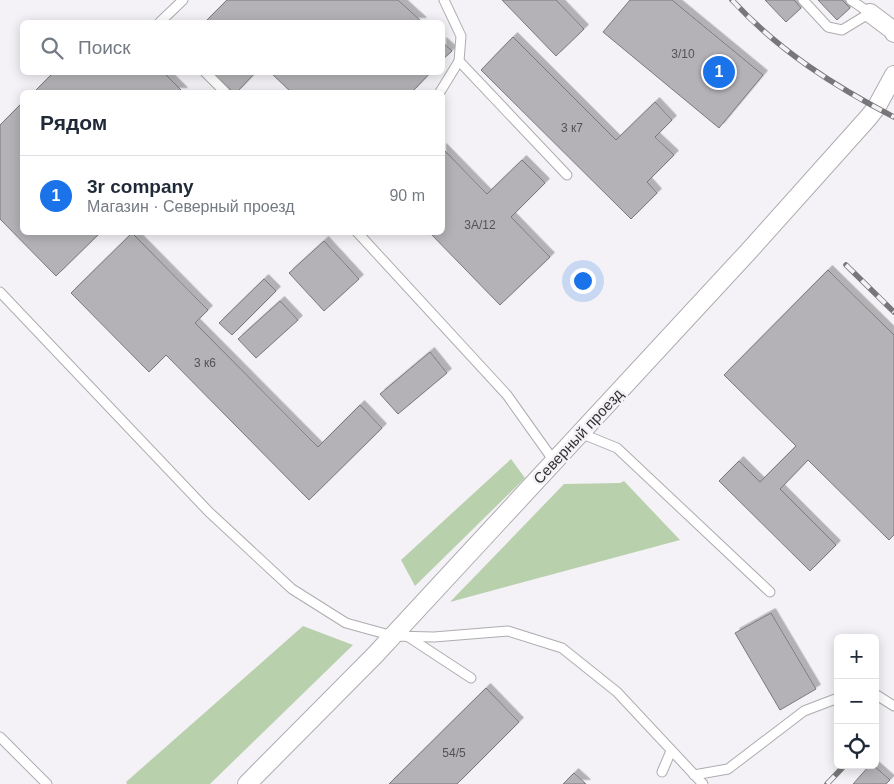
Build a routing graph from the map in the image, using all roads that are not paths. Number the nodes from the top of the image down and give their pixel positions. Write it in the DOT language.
graph roads {
  1 [pos="183,0"];
  2 [pos="444,0"];
  3 [pos="803,0"];
  4 [pos="851,0"];
  5 [pos="870,13"];
  6 [pos="162,20"];
  7 [pos="894,33"];
  8 [pos="459,61"];
  9 [pos="208,75"];
  10 [pos="894,75"];
  11 [pos="222,90"];
  12 [pos="441,90"];
  13 [pos="567,175"];
  14 [pos="361,235"];
  15 [pos="0,292"];
  16 [pos="580,433"];
  17 [pos="554,461"];
  18 [pos="770,592"];
  19 [pos="400,636"];
  20 [pos="471,678"];
  21 [pos="879,697"];
  22 [pos="834,700"];
  23 [pos="894,706"];
  24 [pos="0,737"];
  25 [pos="671,750"];
  26 [pos="662,772"];
  27 [pos="694,775"];
  28 [pos="47,784"];
  29 [pos="247,784"];
  30 [pos="703,784"];
  1 -- 6 [label="lane"];
  2 -- 8 [label="lane"];
  3 -- 5 [label="lane"];
  4 -- 5 [label="lane"];
  5 -- 7 [label="street"];
  8 -- 12 [label="lane"];
  8 -- 13 [label="lane"];
  9 -- 11 [label="lane"];
  10 -- 16 [label="street, Северный проезд"];
  14 -- 17 [label="lane"];
  15 -- 19 [label="lane"];
  16 -- 17 [label="street, Северный проезд"];
  16 -- 18 [label="lane"];
  17 -- 19 [label="street, Северный проезд"];
  19 -- 20 [label="lane"];
  19 -- 25 [label="lane"];
  19 -- 29 [label="street, Северный проезд"];
  21 -- 23 [label="lane"];
  22 -- 27 [label="lane"];
  24 -- 28 [label="lane"];
  25 -- 26 [label="lane"];
  25 -- 27 [label="lane"];
  27 -- 30 [label="lane"];
}
